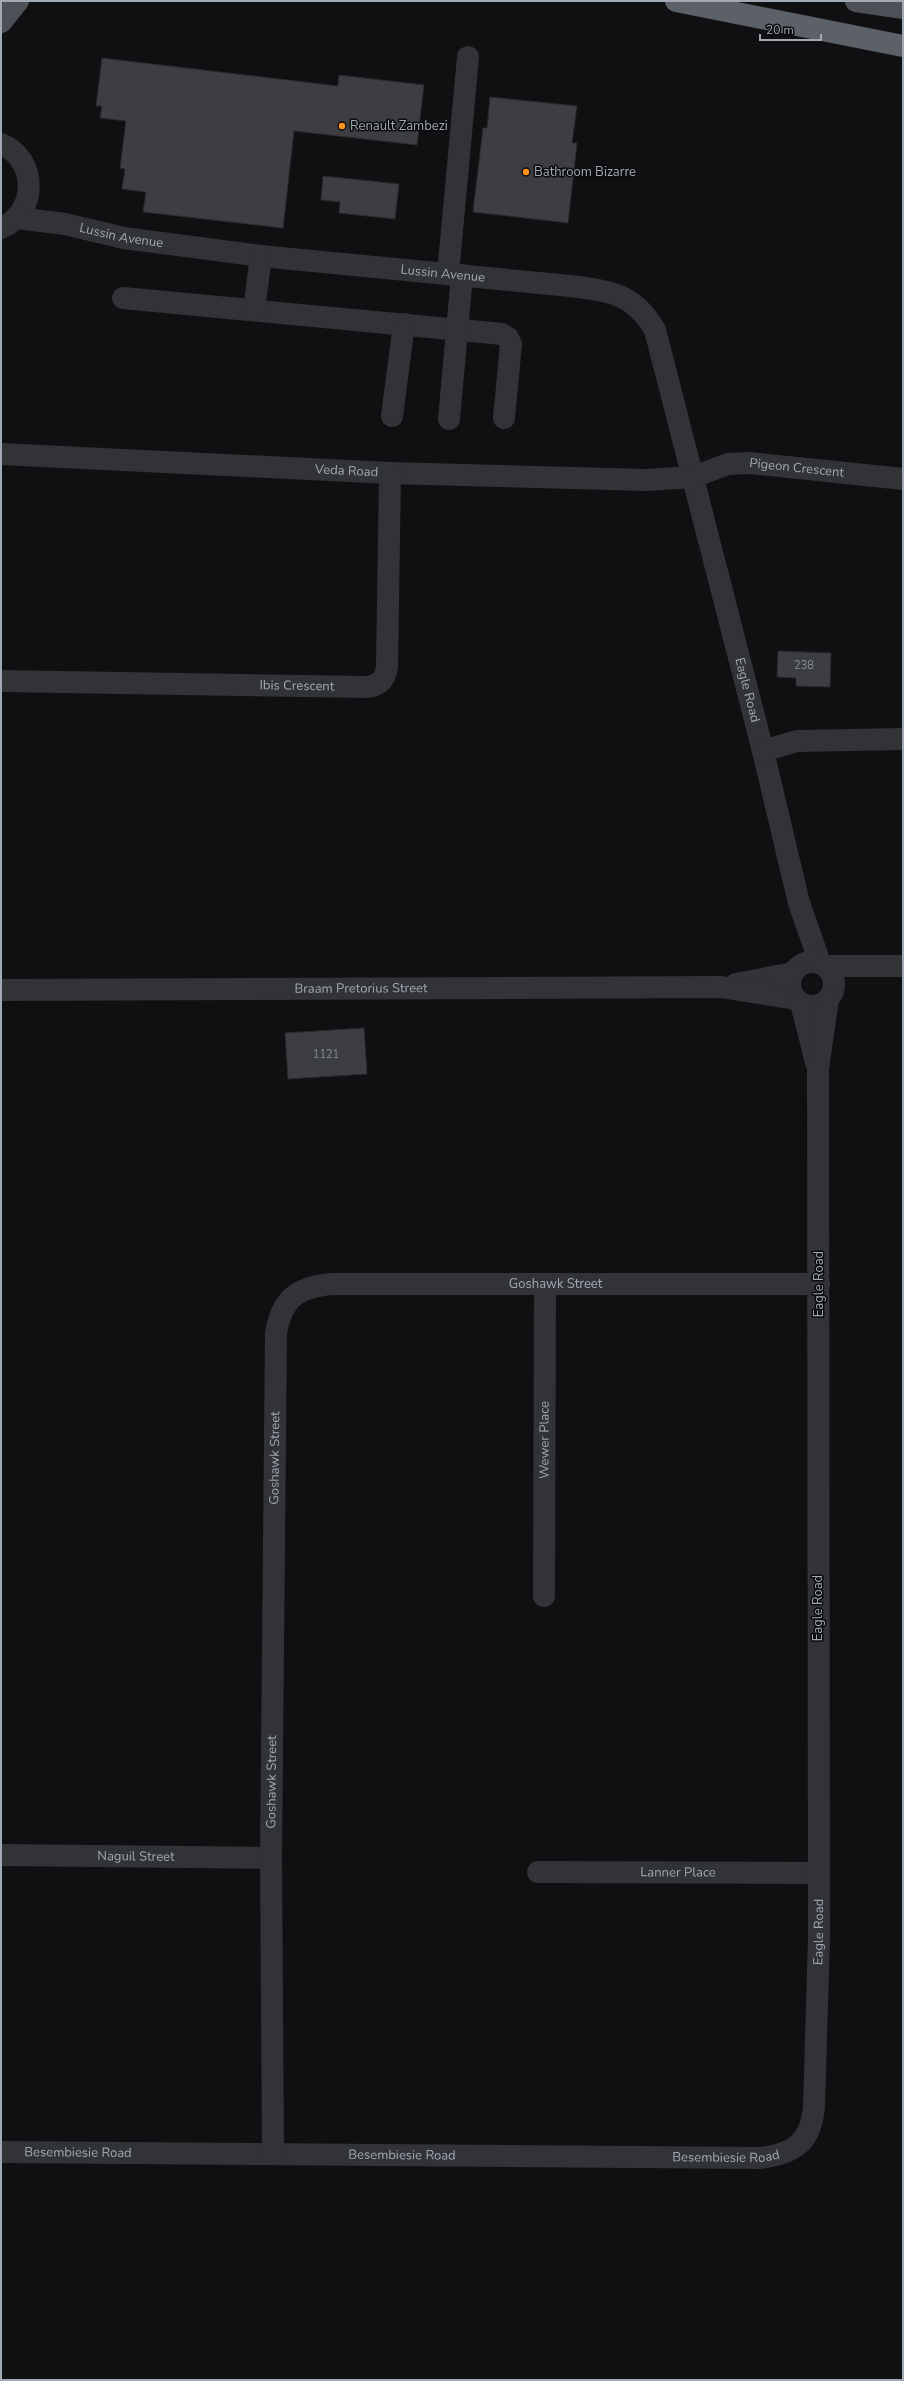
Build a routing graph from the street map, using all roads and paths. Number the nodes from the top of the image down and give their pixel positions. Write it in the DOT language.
graph roads {
  1 [pos="18,1"];
  2 [pos="676,1"];
  3 [pos="856,1"];
  4 [pos="903,8"];
  5 [pos="1,22"];
  6 [pos="903,46"];
  7 [pos="468,57"];
  8 [pos="2,139"];
  9 [pos="29,193"];
  10 [pos="9,223"];
  11 [pos="65,224"];
  12 [pos="261,256"];
  13 [pos="455,274"];
  14 [pos="123,298"];
  15 [pos="254,310"];
  16 [pos="404,324"];
  17 [pos="458,330"];
  18 [pos="392,416"];
  19 [pos="504,418"];
  20 [pos="449,419"];
  21 [pos="1,454"];
  22 [pos="390,473"];
  23 [pos="693,478"];
  24 [pos="903,479"];
  25 [pos="1,681"];
  26 [pos="903,740"];
  27 [pos="764,751"];
  28 [pos="799,903"];
  29 [pos="822,965"];
  30 [pos="898,966"];
  31 [pos="795,970"];
  32 [pos="721,987"];
  33 [pos="1,990"];
  34 [pos="830,996"];
  35 [pos="798,1001"];
  36 [pos="818,1069"];
  37 [pos="819,1284"];
  38 [pos="545,1285"];
  39 [pos="544,1596"];
  40 [pos="1,1855"];
  41 [pos="271,1858"];
  42 [pos="538,1872"];
  43 [pos="818,1873"];
  44 [pos="800,2144"];
  45 [pos="1,2152"];
  46 [pos="273,2153"];
  1 -- 5 [label="main road"];
  2 -- 6 [label="highway"];
  3 -- 4 [label="main road"];
  7 -- 13 [label="street"];
  8 -- 9 [label="street, Lussin Avenue"];
  9 -- 10 [label="street, Lussin Avenue"];
  9 -- 11 [label="street, Lussin Avenue"];
  10 -- 11 [label="street, Lussin Avenue"];
  11 -- 12 [label="street, Lussin Avenue"];
  12 -- 13 [label="street, Lussin Avenue"];
  12 -- 15 [label="street"];
  13 -- 17 [label="street"];
  13 -- 23 [label="street, Lussin Avenue"];
  14 -- 15 [label="street"];
  15 -- 16 [label="street"];
  16 -- 17 [label="street"];
  16 -- 18 [label="street"];
  17 -- 19 [label="street"];
  17 -- 20 [label="street"];
  21 -- 22 [label="street, Veda Road"];
  22 -- 23 [label="street, Veda Road"];
  22 -- 25 [label="street, Ibis Crescent"];
  23 -- 24 [label="street, Pigeon Crescent"];
  23 -- 27 [label="street, Eagle Road"];
  26 -- 27 [label="street"];
  27 -- 28 [label="street, Eagle Road"];
  28 -- 29 [label="street, Eagle Road"];
  28 -- 31 [label="street, Eagle Road"];
  29 -- 30 [label="street"];
  29 -- 31 [label="street"];
  29 -- 34 [label="street"];
  30 -- 34 [label="street"];
  31 -- 32 [label="street, Braam Pretorius Street"];
  31 -- 35 [label="street"];
  32 -- 33 [label="street, Braam Pretorius Street"];
  32 -- 35 [label="street, Braam Pretorius Street"];
  34 -- 35 [label="street"];
  34 -- 36 [label="street, Eagle Road"];
  35 -- 36 [label="street, Eagle Road"];
  36 -- 37 [label="street, Eagle Road"];
  37 -- 38 [label="street, Goshawk Street"];
  37 -- 43 [label="street, Eagle Road"];
  38 -- 39 [label="street, Wewer Place"];
  38 -- 41 [label="street, Goshawk Street"];
  40 -- 41 [label="street, Naguil Street"];
  41 -- 46 [label="street, Goshawk Street"];
  42 -- 43 [label="street, Lanner Place"];
  43 -- 44 [label="street, Eagle Road"];
  44 -- 46 [label="street, Besembiesie Road"];
  45 -- 46 [label="street, Besembiesie Road"];
}
